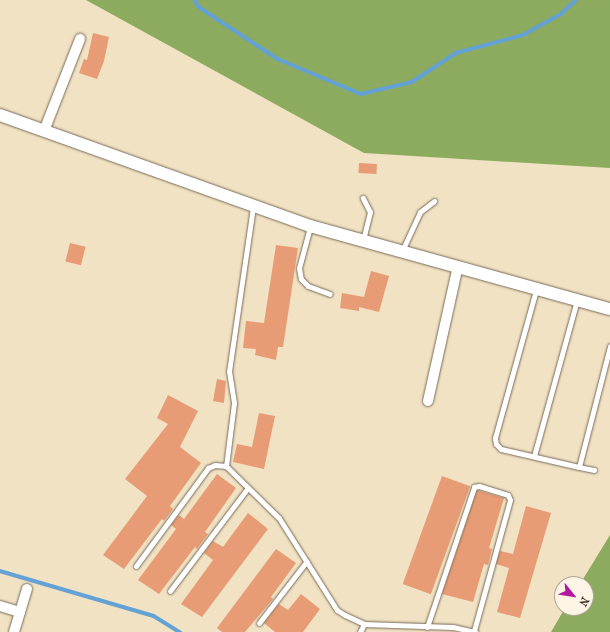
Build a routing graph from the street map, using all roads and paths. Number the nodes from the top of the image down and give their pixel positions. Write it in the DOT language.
graph roads {
  1 [pos="80,39"];
  2 [pos="0,115"];
  3 [pos="44,131"];
  4 [pos="363,198"];
  5 [pos="434,201"];
  6 [pos="253,207"];
  7 [pos="310,226"];
  8 [pos="363,240"];
  9 [pos="402,251"];
  10 [pos="458,266"];
  11 [pos="536,290"];
  12 [pos="330,294"];
  13 [pos="577,300"];
  14 [pos="610,309"];
  15 [pos="610,346"];
  16 [pos="428,401"];
  17 [pos="534,456"];
  18 [pos="226,466"];
  19 [pos="579,467"];
  20 [pos="594,470"];
  21 [pos="248,488"];
  22 [pos="307,561"];
  23 [pos="136,566"];
  24 [pos="28,589"];
  25 [pos="170,591"];
  26 [pos="0,606"];
  27 [pos="20,612"];
  28 [pos="259,623"];
  29 [pos="364,624"];
  30 [pos="427,627"];
  31 [pos="452,630"];
  32 [pos="14,632"];
  33 [pos="360,632"];
  34 [pos="474,632"];
  1 -- 3 [label="street"];
  2 -- 3 [label="street"];
  3 -- 6 [label="street"];
  4 -- 8 [label="lane"];
  5 -- 9 [label="lane"];
  6 -- 7 [label="street"];
  6 -- 18 [label="lane"];
  7 -- 8 [label="street"];
  7 -- 12 [label="lane"];
  8 -- 9 [label="street"];
  9 -- 10 [label="street"];
  10 -- 11 [label="street"];
  10 -- 16 [label="street"];
  11 -- 13 [label="street"];
  11 -- 17 [label="lane"];
  13 -- 14 [label="street"];
  13 -- 17 [label="lane"];
  15 -- 19 [label="lane"];
  17 -- 19 [label="lane"];
  18 -- 21 [label="lane"];
  18 -- 23 [label="lane"];
  19 -- 20 [label="lane"];
  21 -- 22 [label="lane"];
  21 -- 25 [label="lane"];
  22 -- 28 [label="lane"];
  22 -- 29 [label="lane"];
  24 -- 27 [label="street"];
  26 -- 27 [label="street"];
  27 -- 32 [label="street"];
  29 -- 30 [label="lane"];
  29 -- 33 [label="lane"];
  30 -- 31 [label="lane"];
  30 -- 34 [label="lane"];
  31 -- 34 [label="lane"];
}
